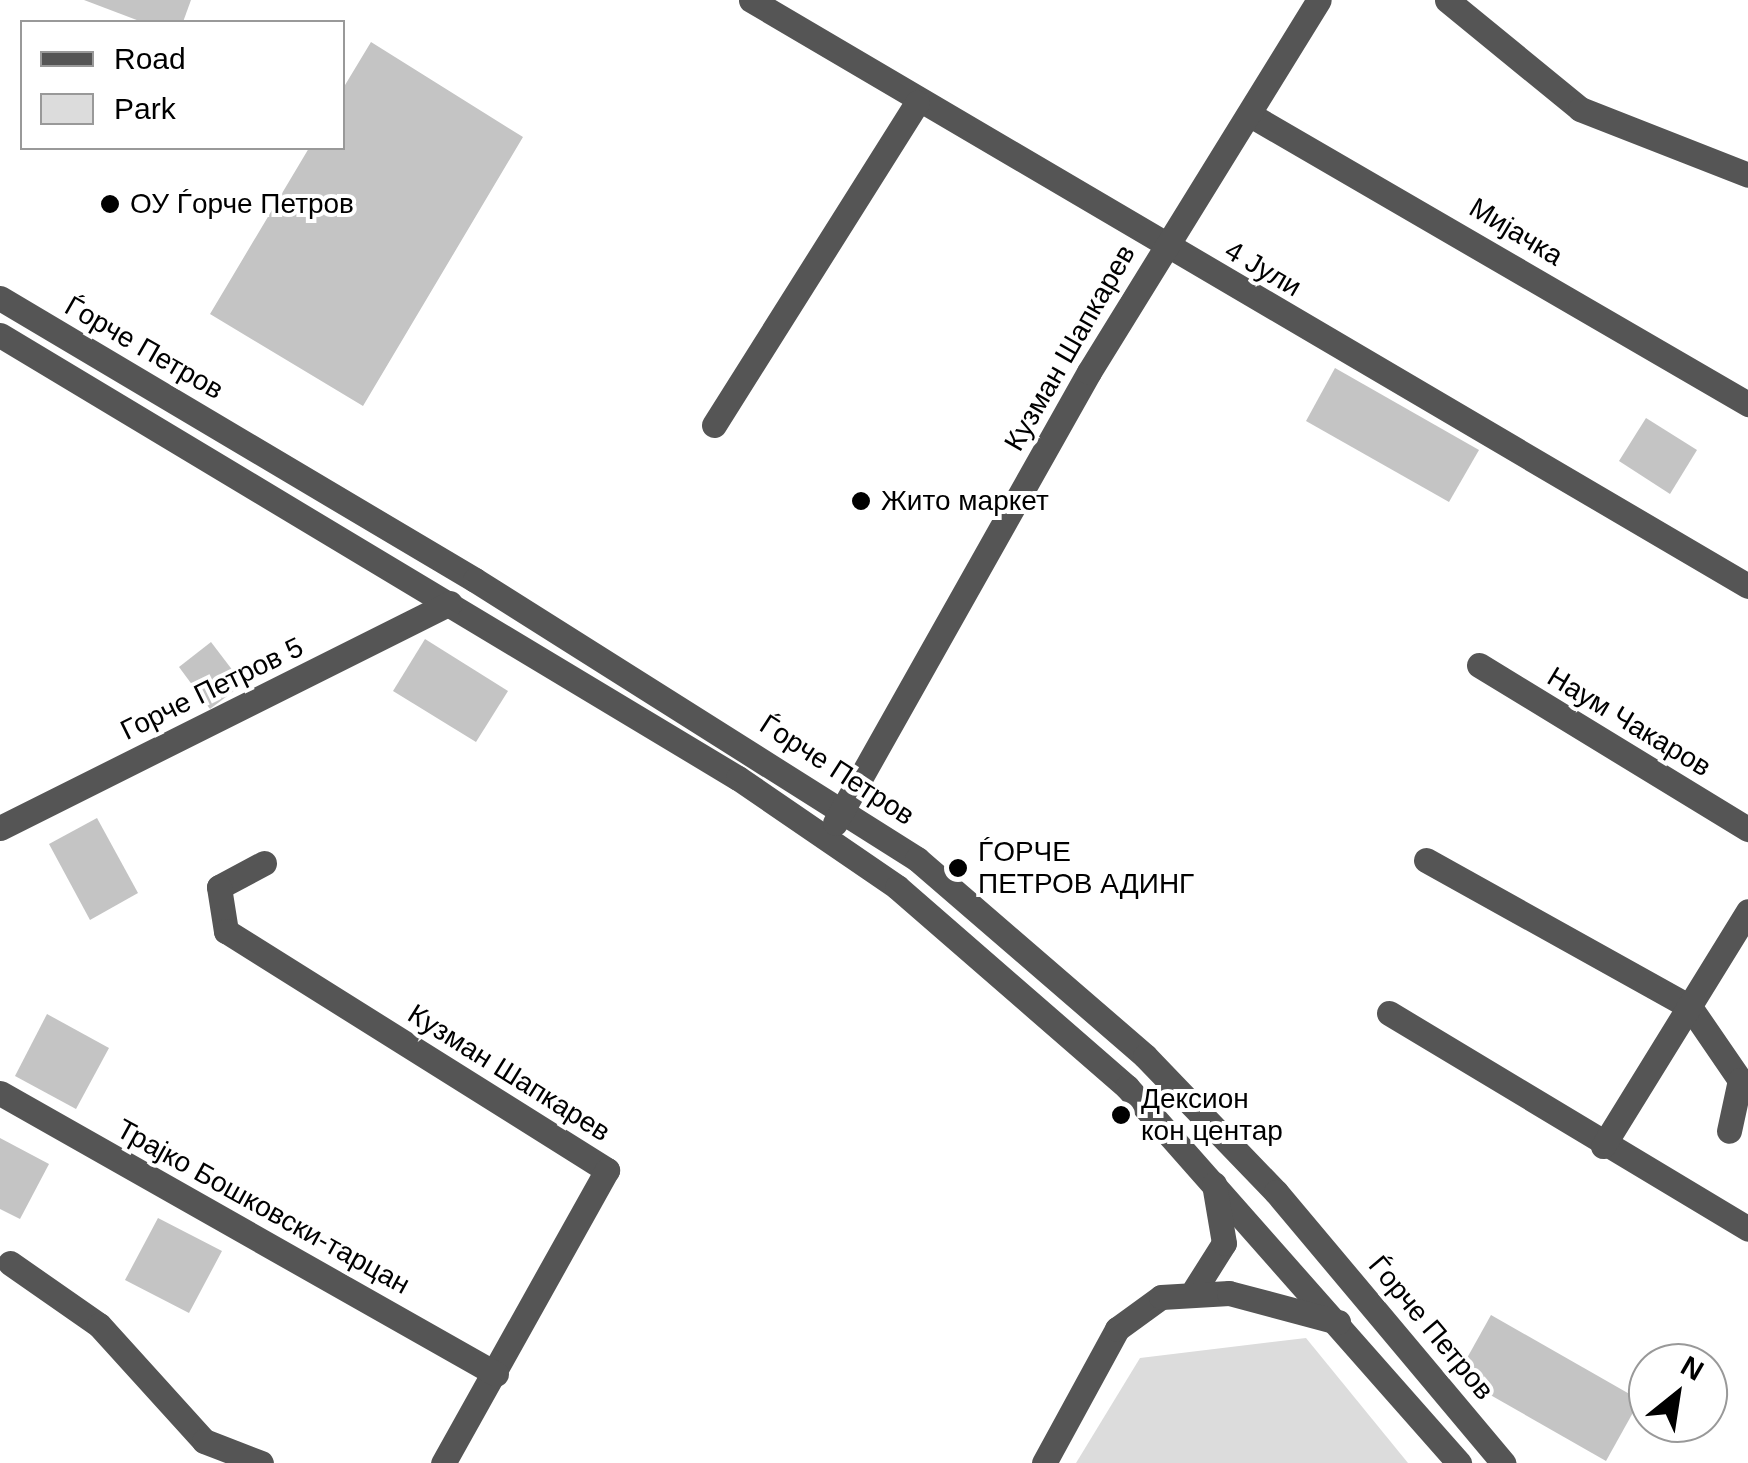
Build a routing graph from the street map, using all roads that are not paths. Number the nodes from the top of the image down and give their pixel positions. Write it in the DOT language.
graph roads {
  1 [pos="750,0"];
  2 [pos="1318,0"];
  3 [pos="1447,0"];
  4 [pos="917,103"];
  5 [pos="1252,116"];
  6 [pos="1748,176"];
  7 [pos="1164,246"];
  8 [pos="0,298"];
  9 [pos="0,335"];
  10 [pos="1748,404"];
  11 [pos="714,425"];
  12 [pos="1748,586"];
  13 [pos="450,603"];
  14 [pos="1479,665"];
  15 [pos="843,809"];
  16 [pos="0,828"];
  17 [pos="1748,830"];
  18 [pos="827,838"];
  19 [pos="1426,860"];
  20 [pos="264,862"];
  21 [pos="1748,911"];
  22 [pos="1690,1007"];
  23 [pos="1389,1013"];
  24 [pos="0,1094"];
  25 [pos="1730,1131"];
  26 [pos="1604,1146"];
  27 [pos="1212,1178"];
  28 [pos="1748,1229"];
  29 [pos="10,1263"];
  30 [pos="1195,1289"];
  31 [pos="1342,1324"];
  32 [pos="496,1374"];
  33 [pos="262,1463"];
  34 [pos="443,1463"];
  35 [pos="1044,1463"];
  36 [pos="1459,1463"];
  37 [pos="1503,1463"];
  1 -- 4 [label="street, 4 Јули"];
  2 -- 5 [label="street, Кузман Шапкарев"];
  3 -- 6 [label="street"];
  4 -- 7 [label="street, 4 Јули"];
  4 -- 11 [label="street"];
  5 -- 7 [label="street, Кузман Шапкарев"];
  5 -- 10 [label="street, Мијачка"];
  7 -- 12 [label="street, 4 Јули"];
  7 -- 15 [label="street, Кузман Шапкарев"];
  8 -- 15 [label="street, Ѓорче Петров"];
  9 -- 13 [label="street"];
  13 -- 16 [label="street, Горче Петров 5"];
  13 -- 18 [label="street"];
  14 -- 17 [label="street, Наум Чакаров"];
  15 -- 18 [label="street, Кузман Шапкарев"];
  15 -- 37 [label="street, Ѓорче Петров"];
  18 -- 27 [label="street"];
  19 -- 22 [label="street"];
  20 -- 32 [label="street, Кузман Шапкарев"];
  21 -- 22 [label="street"];
  22 -- 25 [label="street"];
  22 -- 26 [label="street"];
  23 -- 26 [label="street"];
  24 -- 32 [label="street, Трајко Бошковски-тарцан"];
  26 -- 28 [label="street"];
  27 -- 30 [label="street"];
  27 -- 31 [label="street"];
  29 -- 33 [label="street"];
  30 -- 31 [label="street"];
  30 -- 35 [label="street"];
  31 -- 36 [label="street"];
  32 -- 34 [label="street, Кузман Шапкарев"];
}
